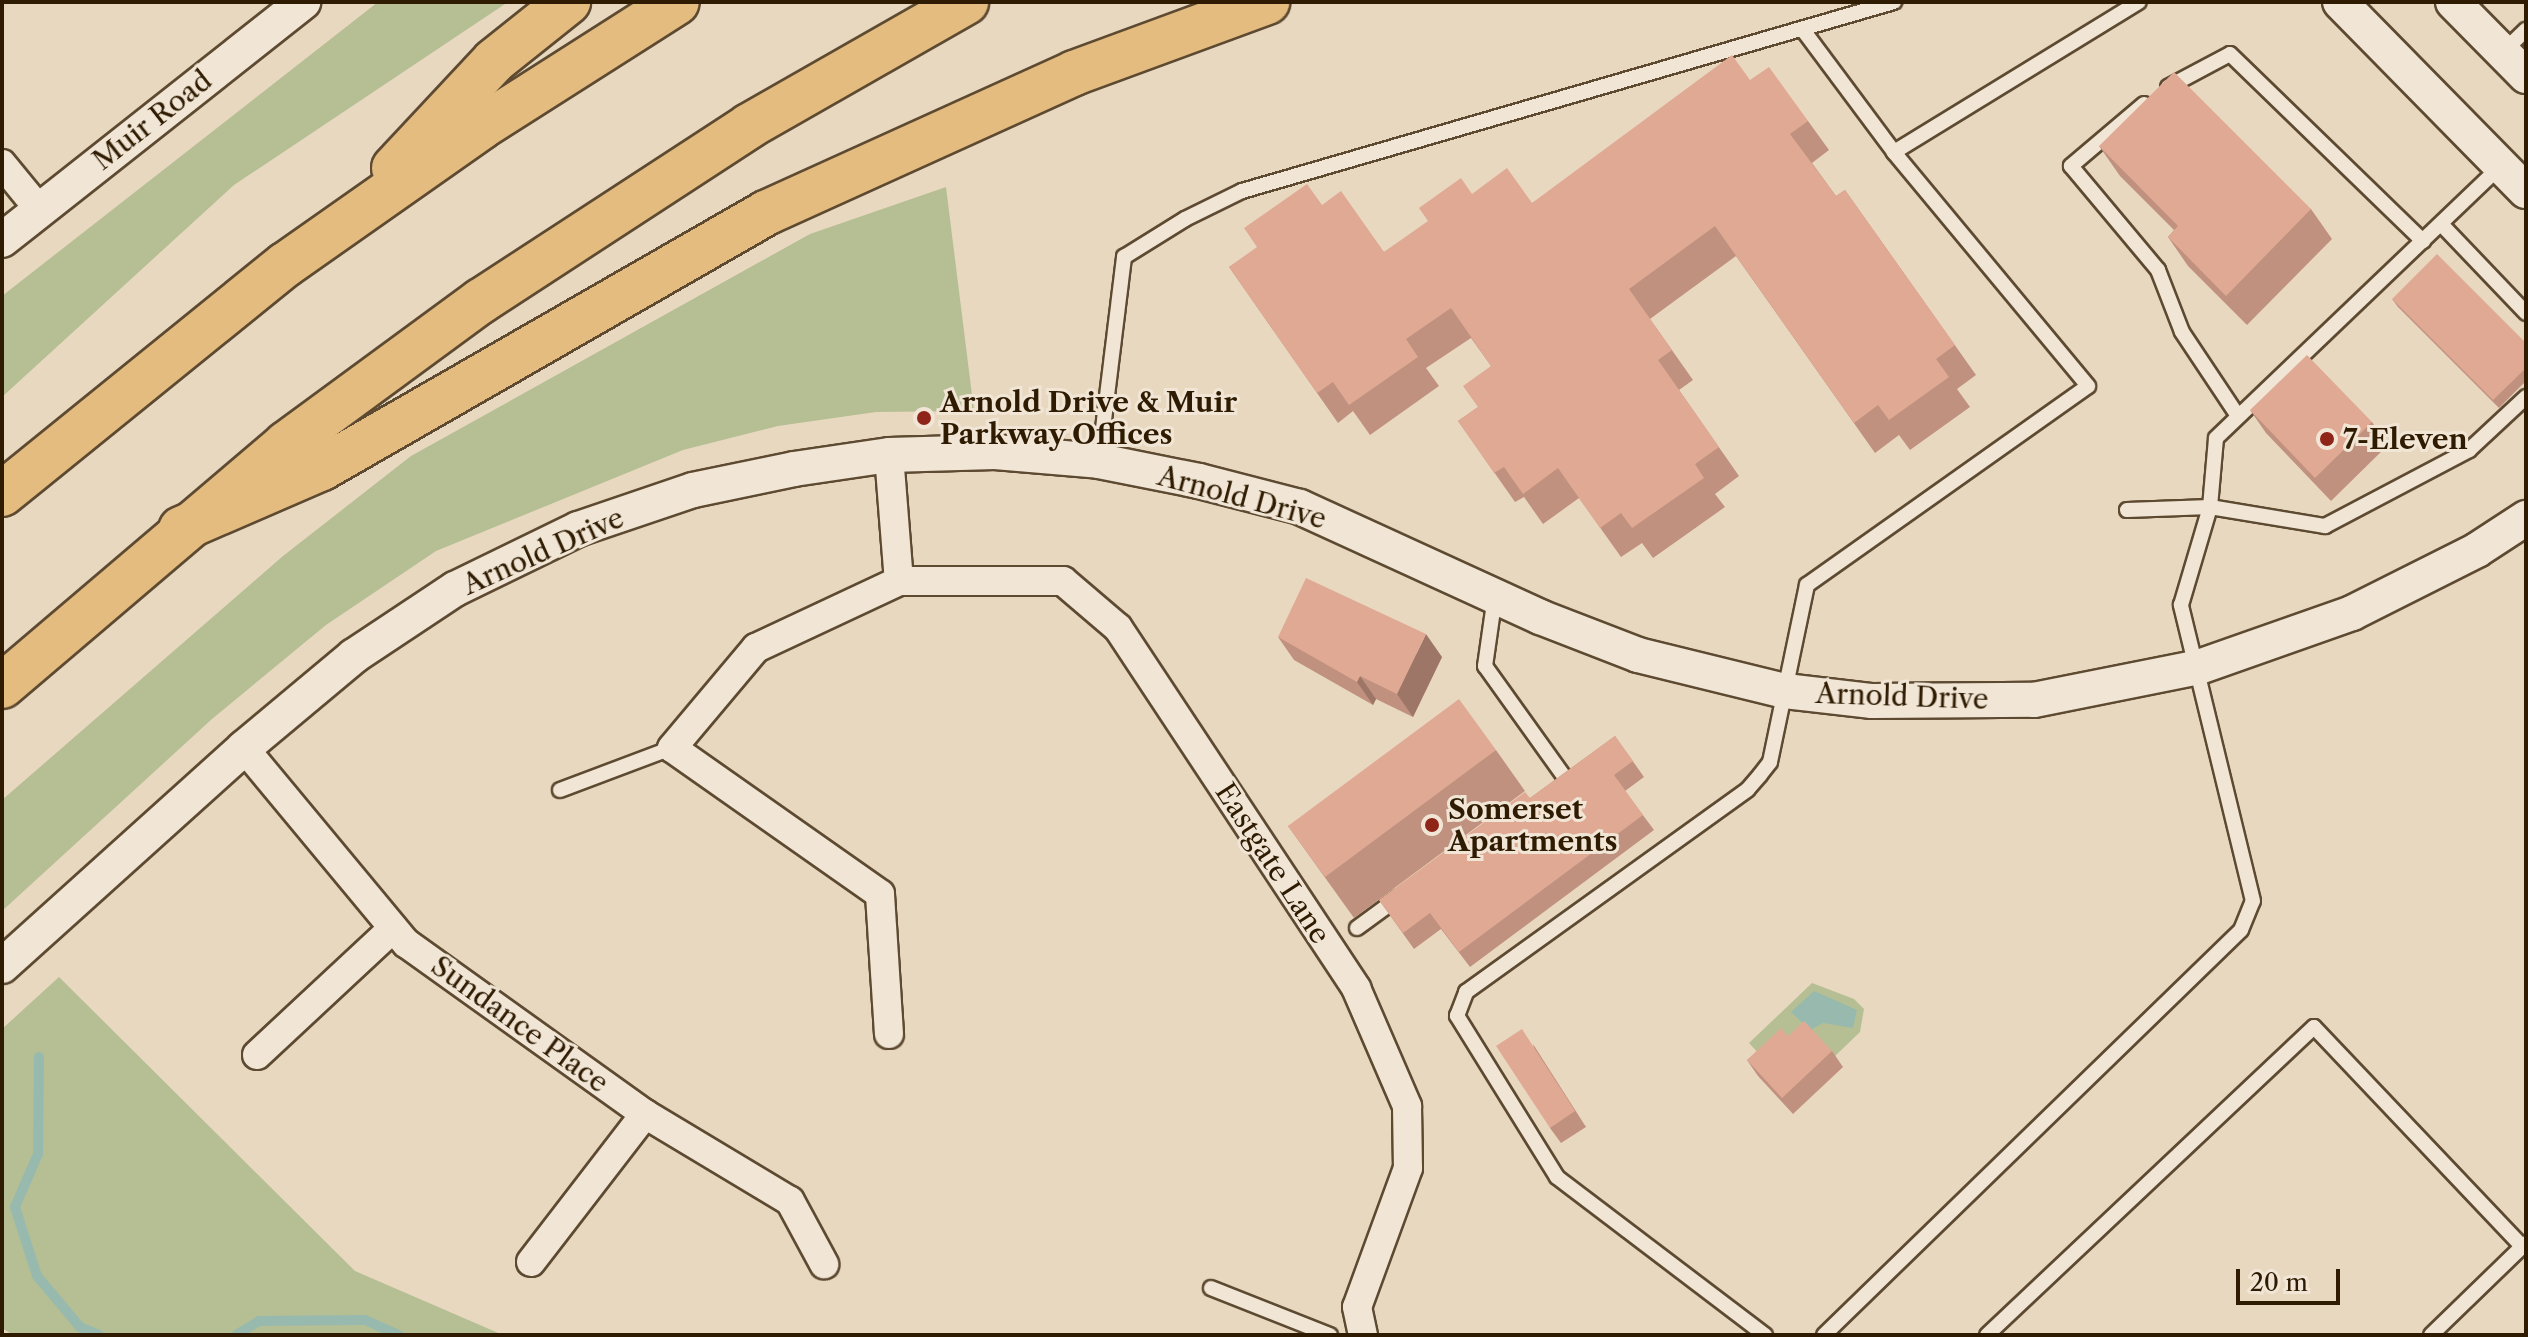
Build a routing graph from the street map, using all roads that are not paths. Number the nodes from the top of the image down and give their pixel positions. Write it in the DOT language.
graph roads {
  1 [pos="303,2"];
  2 [pos="568,2"];
  3 [pos="677,2"];
  4 [pos="966,2"];
  5 [pos="1267,2"];
  6 [pos="1894,2"];
  7 [pos="2139,2"];
  8 [pos="2340,2"];
  9 [pos="2453,2"];
  10 [pos="1803,30"];
  11 [pos="2518,53"];
  12 [pos="1894,152"];
  13 [pos="2,164"];
  14 [pos="2501,166"];
  15 [pos="2526,191"];
  16 [pos="38,208"];
  17 [pos="350,218"];
  18 [pos="2441,224"];
  19 [pos="2,240"];
  20 [pos="2423,241"];
  21 [pos="2526,313"];
  22 [pos="2526,397"];
  23 [pos="2238,416"];
  24 [pos="889,455"];
  25 [pos="1099,461"];
  26 [pos="2,494"];
  27 [pos="2210,507"];
  28 [pos="2127,510"];
  29 [pos="2526,518"];
  30 [pos="181,529"];
  31 [pos="899,581"];
  32 [pos="1495,596"];
  33 [pos="2199,667"];
  34 [pos="2,686"];
  35 [pos="1785,691"];
  36 [pos="244,748"];
  37 [pos="672,748"];
  38 [pos="1550,785"];
  39 [pos="560,790"];
  40 [pos="1409,890"];
  41 [pos="393,928"];
  42 [pos="1357,928"];
  43 [pos="2,966"];
  44 [pos="889,1034"];
  45 [pos="257,1055"];
  46 [pos="645,1114"];
  47 [pos="2524,1244"];
  48 [pos="531,1262"];
  49 [pos="824,1264"];
  50 [pos="1211,1288"];
  51 [pos="1330,1335"];
  52 [pos="1363,1335"];
  53 [pos="1765,1335"];
  54 [pos="1824,1335"];
  55 [pos="1987,1335"];
  56 [pos="2431,1335"];
  1 -- 16 [label="street, Muir Road"];
  2 -- 17 [label="highway"];
  3 -- 17 [label="highway"];
  4 -- 30 [label="highway"];
  5 -- 30 [label="highway"];
  6 -- 10 [label="lane"];
  7 -- 12 [label="lane"];
  8 -- 14 [label="street"];
  9 -- 11 [label="street"];
  10 -- 12 [label="lane"];
  10 -- 25 [label="lane"];
  12 -- 35 [label="lane"];
  13 -- 16 [label="street"];
  14 -- 15 [label="street"];
  14 -- 18 [label="lane"];
  16 -- 19 [label="street, Muir Road"];
  17 -- 26 [label="highway"];
  18 -- 20 [label="lane"];
  18 -- 21 [label="lane"];
  20 -- 23 [label="lane"];
  20 -- 23 [label="lane"];
  22 -- 27 [label="lane"];
  23 -- 27 [label="lane"];
  24 -- 25 [label="street, Arnold Drive"];
  24 -- 31 [label="street"];
  24 -- 36 [label="street, Arnold Drive"];
  25 -- 32 [label="street, Arnold Drive"];
  27 -- 28 [label="lane"];
  27 -- 33 [label="lane"];
  29 -- 33 [label="street, Arnold Drive"];
  30 -- 34 [label="highway"];
  31 -- 37 [label="street, Eastgate Lane"];
  31 -- 52 [label="street, Eastgate Lane"];
  32 -- 35 [label="street, Arnold Drive"];
  32 -- 38 [label="lane"];
  33 -- 35 [label="street, Arnold Drive"];
  33 -- 54 [label="lane"];
  35 -- 53 [label="lane"];
  36 -- 41 [label="street, Sundance Place"];
  36 -- 43 [label="street, Arnold Drive"];
  37 -- 39 [label="lane, Eastgate Lane"];
  37 -- 44 [label="street"];
  40 -- 42 [label="lane"];
  41 -- 45 [label="street"];
  41 -- 46 [label="street, Sundance Place"];
  46 -- 48 [label="street"];
  46 -- 49 [label="street, Sundance Place"];
  47 -- 55 [label="lane"];
  47 -- 56 [label="lane"];
  50 -- 51 [label="lane"];
}
